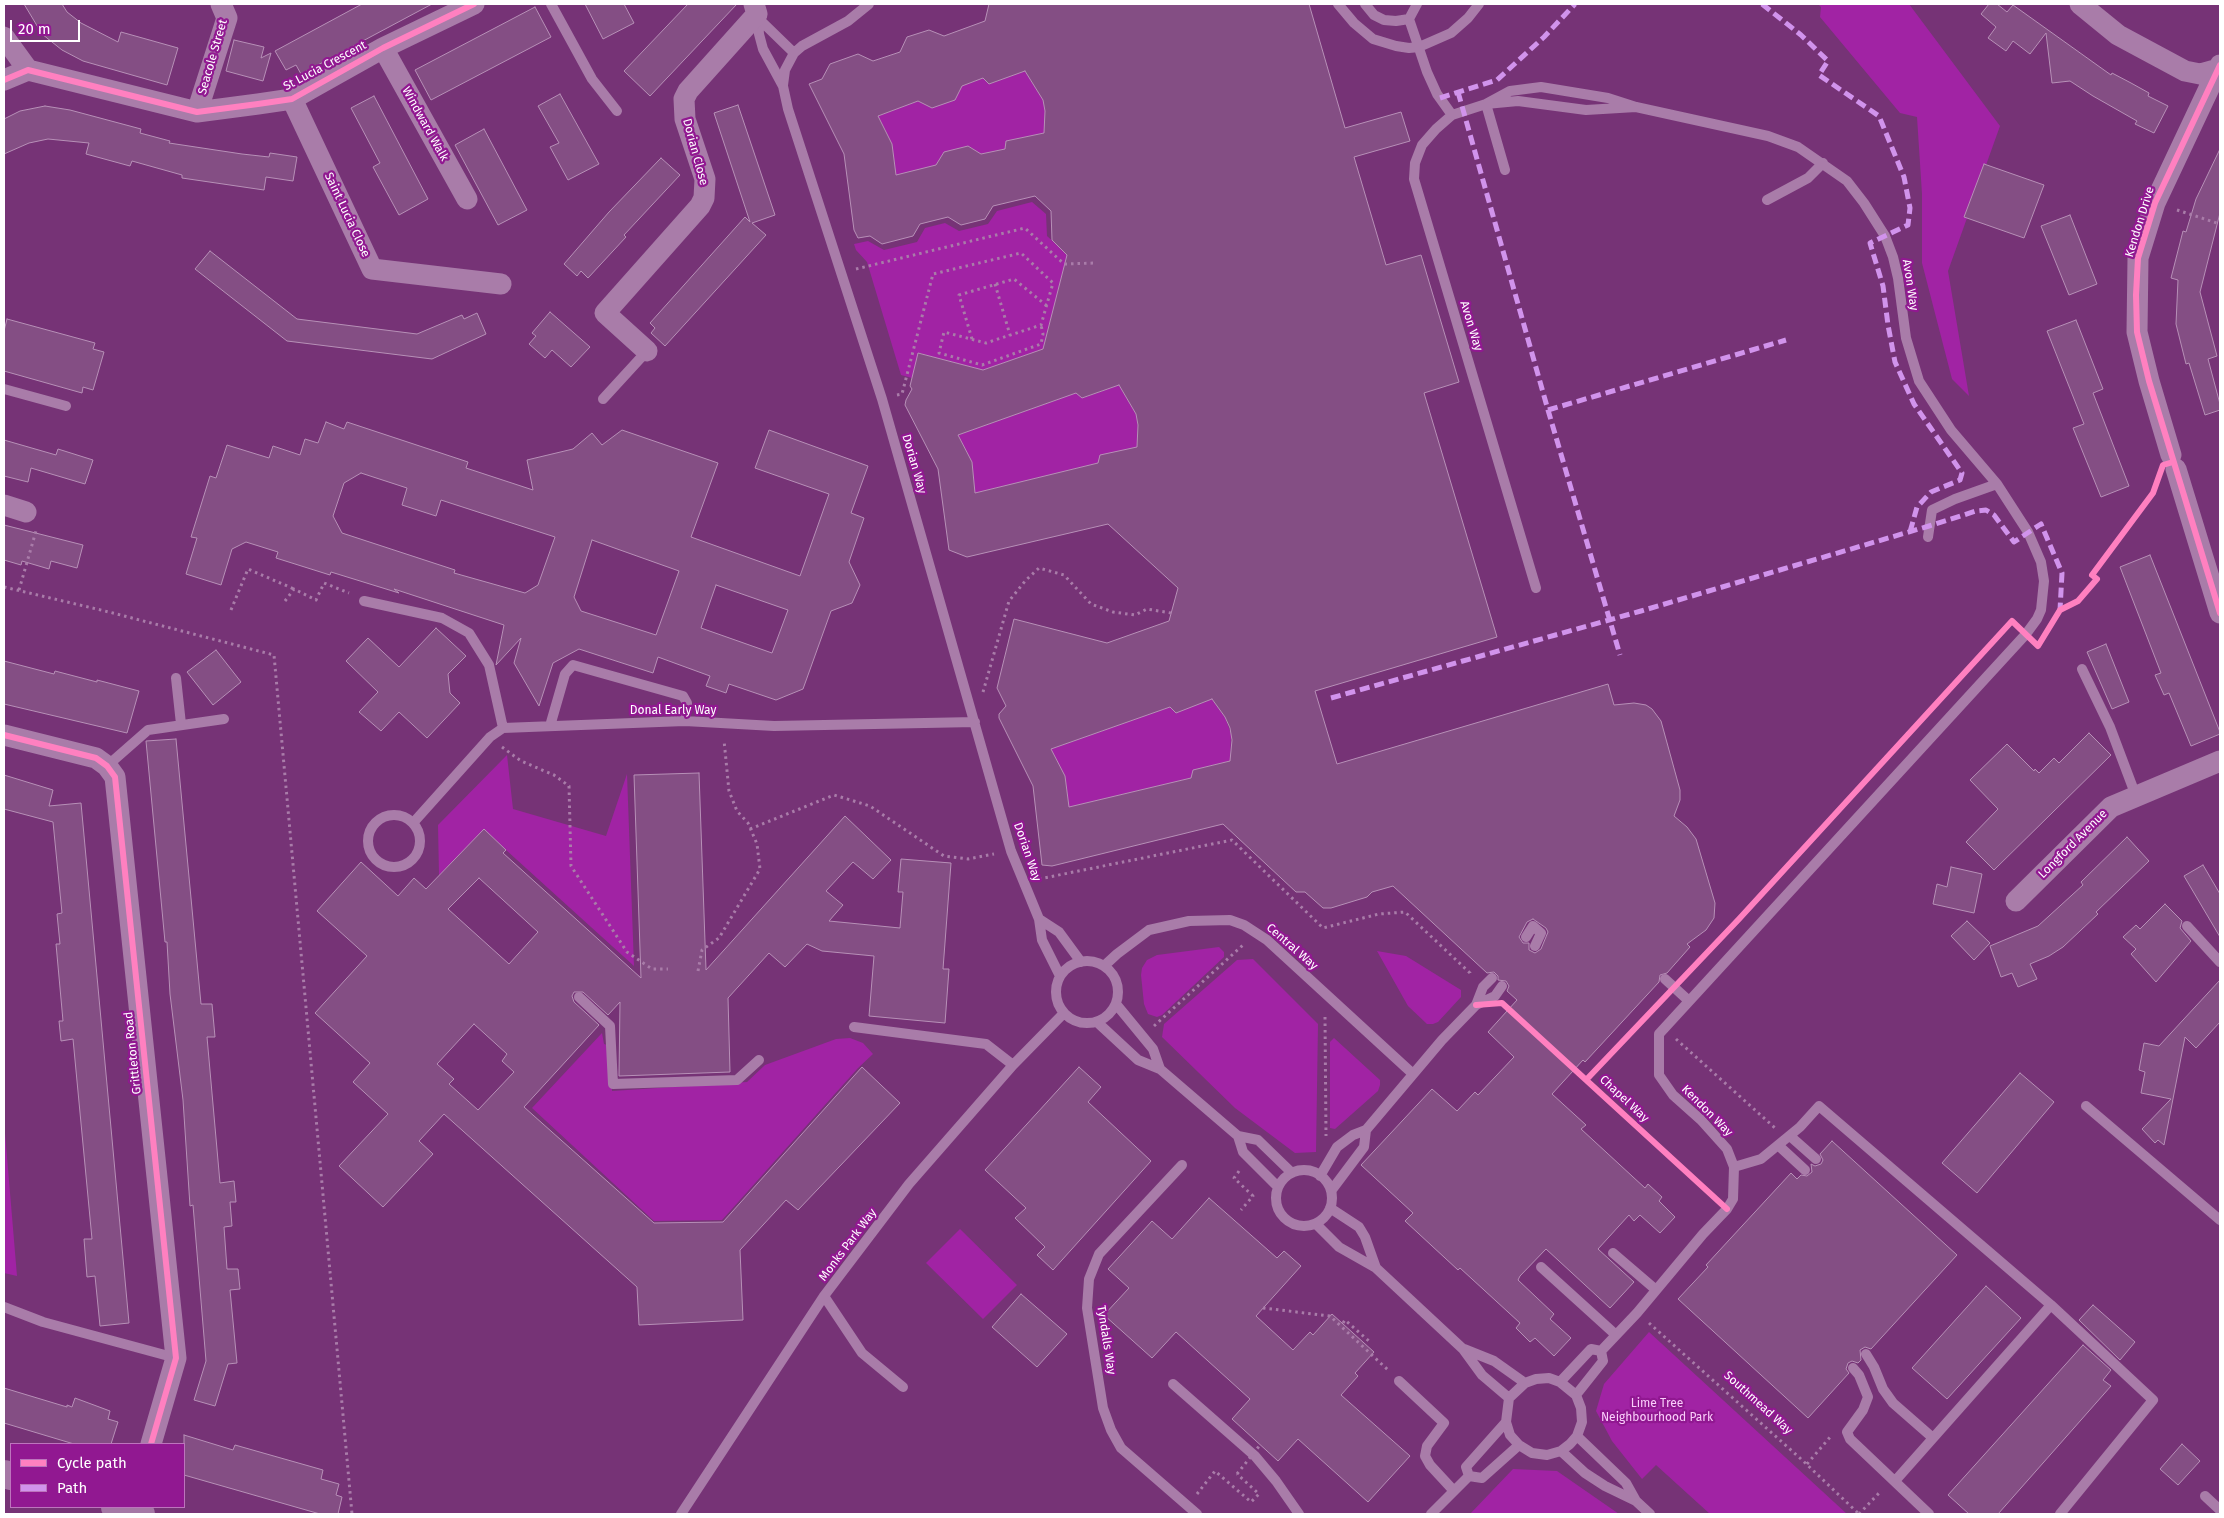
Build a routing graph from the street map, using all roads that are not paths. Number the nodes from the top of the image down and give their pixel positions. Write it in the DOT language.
graph roads {
  1 [pos="221,4"];
  2 [pos="474,4"];
  3 [pos="551,4"];
  4 [pos="869,4"];
  5 [pos="1338,4"];
  6 [pos="1365,4"];
  7 [pos="1417,4"];
  8 [pos="1479,4"];
  9 [pos="2080,4"];
  10 [pos="757,12"];
  11 [pos="1409,19"];
  12 [pos="4,37"];
  13 [pos="1419,47"];
  14 [pos="383,48"];
  15 [pos="794,53"];
  16 [pos="2219,67"];
  17 [pos="28,70"];
  18 [pos="4,80"];
  19 [pos="783,86"];
  20 [pos="292,99"];
  21 [pos="1486,104"];
  22 [pos="1636,107"];
  23 [pos="617,111"];
  24 [pos="197,112"];
  25 [pos="1452,115"];
  26 [pos="1823,163"];
  27 [pos="1505,170"];
  28 [pos="468,199"];
  29 [pos="1767,200"];
  30 [pos="501,284"];
  31 [pos="647,352"];
  32 [pos="4,389"];
  33 [pos="603,399"];
  34 [pos="66,406"];
  35 [pos="1997,484"];
  36 [pos="1928,537"];
  37 [pos="2041,562"];
  38 [pos="1536,588"];
  39 [pos="364,601"];
  40 [pos="2220,613"];
  41 [pos="2082,669"];
  42 [pos="176,678"];
  43 [pos="224,719"];
  44 [pos="685,721"];
  45 [pos="975,722"];
  46 [pos="182,724"];
  47 [pos="550,726"];
  48 [pos="503,728"];
  49 [pos="4,735"];
  50 [pos="2220,761"];
  51 [pos="107,766"];
  52 [pos="2136,796"];
  53 [pos="412,823"];
  54 [pos="2016,902"];
  55 [pos="1039,919"];
  56 [pos="2187,926"];
  57 [pos="1526,937"];
  58 [pos="1535,946"];
  59 [pos="1081,962"];
  60 [pos="2220,962"];
  61 [pos="1104,966"];
  62 [pos="1060,976"];
  63 [pos="1492,978"];
  64 [pos="1665,979"];
  65 [pos="1502,986"];
  66 [pos="579,997"];
  67 [pos="1689,1001"];
  68 [pos="1116,1004"];
  69 [pos="1476,1005"];
  70 [pos="1064,1013"];
  71 [pos="1096,1022"];
  72 [pos="854,1027"];
  73 [pos="759,1060"];
  74 [pos="1013,1065"];
  75 [pos="1160,1068"];
  76 [pos="1412,1074"];
  77 [pos="2086,1106"];
  78 [pos="1366,1130"];
  79 [pos="1238,1136"];
  80 [pos="1789,1137"];
  81 [pos="1779,1146"];
  82 [pos="1816,1159"];
  83 [pos="1182,1165"];
  84 [pos="1734,1167"];
  85 [pos="1805,1170"];
  86 [pos="1292,1173"];
  87 [pos="1320,1176"];
  88 [pos="1278,1187"];
  89 [pos="1331,1191"];
  90 [pos="1330,1208"];
  91 [pos="2220,1220"];
  92 [pos="1316,1224"];
  93 [pos="1613,1253"];
  94 [pos="1541,1267"];
  95 [pos="1376,1268"];
  96 [pos="1656,1289"];
  97 [pos="824,1296"];
  98 [pos="2050,1306"];
  99 [pos="4,1307"];
  100 [pos="1616,1335"];
  101 [pos="1463,1349"];
  102 [pos="1601,1351"];
  103 [pos="1866,1354"];
  104 [pos="176,1358"];
  105 [pos="1853,1368"];
  106 [pos="1399,1381"];
  107 [pos="1560,1382"];
  108 [pos="1173,1384"];
  109 [pos="1525,1384"];
  110 [pos="903,1387"];
  111 [pos="1576,1395"];
  112 [pos="1509,1398"];
  113 [pos="1506,1422"];
  114 [pos="1577,1436"];
  115 [pos="1933,1438"];
  116 [pos="150,1443"];
  117 [pos="1519,1445"];
  118 [pos="1561,1451"];
  119 [pos="1469,1476"];
  120 [pos="1893,1480"];
  121 [pos="1454,1490"];
  122 [pos="2205,1496"];
  123 [pos="1636,1501"];
  124 [pos="2220,1510"];
  125 [pos="680,1514"];
  126 [pos="1196,1514"];
  127 [pos="1299,1514"];
  128 [pos="1431,1514"];
  129 [pos="1650,1514"];
  130 [pos="1929,1514"];
  131 [pos="2060,1514"];
  1 -- 24 [label="street, Seacole Street"];
  2 -- 14 [label="street, St Lucia Crescent"];
  3 -- 23 [label="lane"];
  4 -- 15 [label="lane"];
  5 -- 13 [label="lane"];
  6 -- 11 [label="lane"];
  7 -- 11 [label="lane"];
  8 -- 13 [label="lane"];
  9 -- 16 [label="street"];
  10 -- 15 [label="lane"];
  10 -- 19 [label="lane, Dorian Way"];
  10 -- 31 [label="street, Dorian Close"];
  11 -- 13 [label="lane"];
  12 -- 17 [label="street"];
  13 -- 25 [label="lane"];
  14 -- 20 [label="street, St Lucia Crescent"];
  14 -- 28 [label="street, Windward Walk"];
  15 -- 19 [label="lane"];
  16 -- 40 [label="street, Kendon Drive"];
  17 -- 18 [label="street"];
  17 -- 24 [label="street, St Lucia Crescent"];
  19 -- 45 [label="lane, Dorian Way"];
  20 -- 24 [label="street, St Lucia Crescent"];
  20 -- 30 [label="street, Saint Lucia Close"];
  21 -- 22 [label="lane, Avon Way"];
  21 -- 22 [label="lane, Avon Way"];
  21 -- 25 [label="lane, Avon Way"];
  21 -- 27 [label="lane"];
  22 -- 26 [label="lane, Avon Way"];
  25 -- 38 [label="lane, Avon Way"];
  26 -- 29 [label="lane"];
  26 -- 35 [label="lane, Avon Way"];
  31 -- 33 [label="lane"];
  32 -- 34 [label="lane"];
  35 -- 36 [label="lane"];
  35 -- 37 [label="lane, Avon Way"];
  37 -- 67 [label="lane, Kendon Way"];
  39 -- 48 [label="lane"];
  41 -- 52 [label="lane"];
  42 -- 46 [label="lane"];
  43 -- 46 [label="lane"];
  44 -- 45 [label="lane, Donal Early Way"];
  44 -- 47 [label="lane, Donal Early Way"];
  44 -- 47 [label="lane"];
  45 -- 55 [label="lane, Dorian Way"];
  46 -- 51 [label="lane"];
  47 -- 48 [label="lane, Donal Early Way"];
  48 -- 53 [label="lane"];
  49 -- 51 [label="street"];
  50 -- 52 [label="street, Longford Avenue"];
  51 -- 104 [label="street, Grittleton Road"];
  52 -- 54 [label="street, Longford Avenue"];
  53 -- 53 [label="lane"];
  55 -- 59 [label="lane"];
  55 -- 62 [label="lane, Dorian Way"];
  56 -- 60 [label="lane"];
  57 -- 58 [label="lane"];
  59 -- 61 [label="lane"];
  59 -- 62 [label="lane"];
  61 -- 68 [label="lane"];
  61 -- 76 [label="lane, Central Way"];
  62 -- 70 [label="lane"];
  63 -- 69 [label="lane"];
  64 -- 67 [label="lane"];
  65 -- 69 [label="lane"];
  66 -- 73 [label="lane"];
  67 -- 84 [label="lane, Kendon Way"];
  68 -- 71 [label="lane"];
  68 -- 75 [label="lane"];
  69 -- 76 [label="lane"];
  70 -- 71 [label="lane"];
  70 -- 74 [label="lane, Monks Park Way"];
  71 -- 75 [label="lane"];
  72 -- 74 [label="lane"];
  74 -- 97 [label="lane, Monks Park Way"];
  75 -- 79 [label="lane"];
  76 -- 78 [label="lane"];
  77 -- 91 [label="lane"];
  78 -- 87 [label="lane"];
  78 -- 89 [label="lane"];
  79 -- 86 [label="lane"];
  79 -- 88 [label="lane"];
  80 -- 81 [label="lane"];
  80 -- 82 [label="lane"];
  80 -- 98 [label="lane"];
  81 -- 84 [label="lane"];
  81 -- 85 [label="lane"];
  83 -- 126 [label="lane, Tyndalls Way"];
  84 -- 96 [label="lane, Kendon Way"];
  86 -- 87 [label="lane"];
  86 -- 88 [label="lane"];
  87 -- 89 [label="lane"];
  88 -- 92 [label="lane"];
  89 -- 90 [label="lane"];
  90 -- 92 [label="lane"];
  90 -- 95 [label="lane"];
  92 -- 95 [label="lane"];
  93 -- 96 [label="lane"];
  94 -- 100 [label="lane"];
  95 -- 101 [label="lane"];
  96 -- 100 [label="lane, Kendon Way"];
  97 -- 110 [label="lane"];
  97 -- 125 [label="lane, Monks Park Way"];
  98 -- 115 [label="lane"];
  98 -- 131 [label="lane"];
  99 -- 104 [label="lane"];
  100 -- 102 [label="lane, Kendon Way"];
  101 -- 109 [label="lane"];
  101 -- 112 [label="lane"];
  102 -- 107 [label="lane"];
  102 -- 111 [label="lane"];
  103 -- 115 [label="lane"];
  104 -- 116 [label="street, Grittleton Road"];
  105 -- 120 [label="lane"];
  106 -- 121 [label="lane"];
  107 -- 109 [label="lane"];
  107 -- 111 [label="lane"];
  108 -- 127 [label="lane"];
  109 -- 112 [label="lane"];
  111 -- 114 [label="lane"];
  112 -- 113 [label="lane"];
  113 -- 117 [label="lane"];
  113 -- 119 [label="lane"];
  114 -- 118 [label="lane"];
  114 -- 123 [label="lane"];
  115 -- 120 [label="lane"];
  117 -- 118 [label="lane"];
  117 -- 119 [label="lane"];
  118 -- 123 [label="lane"];
  119 -- 121 [label="lane"];
  120 -- 130 [label="lane"];
  121 -- 128 [label="lane"];
  122 -- 124 [label="lane"];
  123 -- 129 [label="lane"];
}
